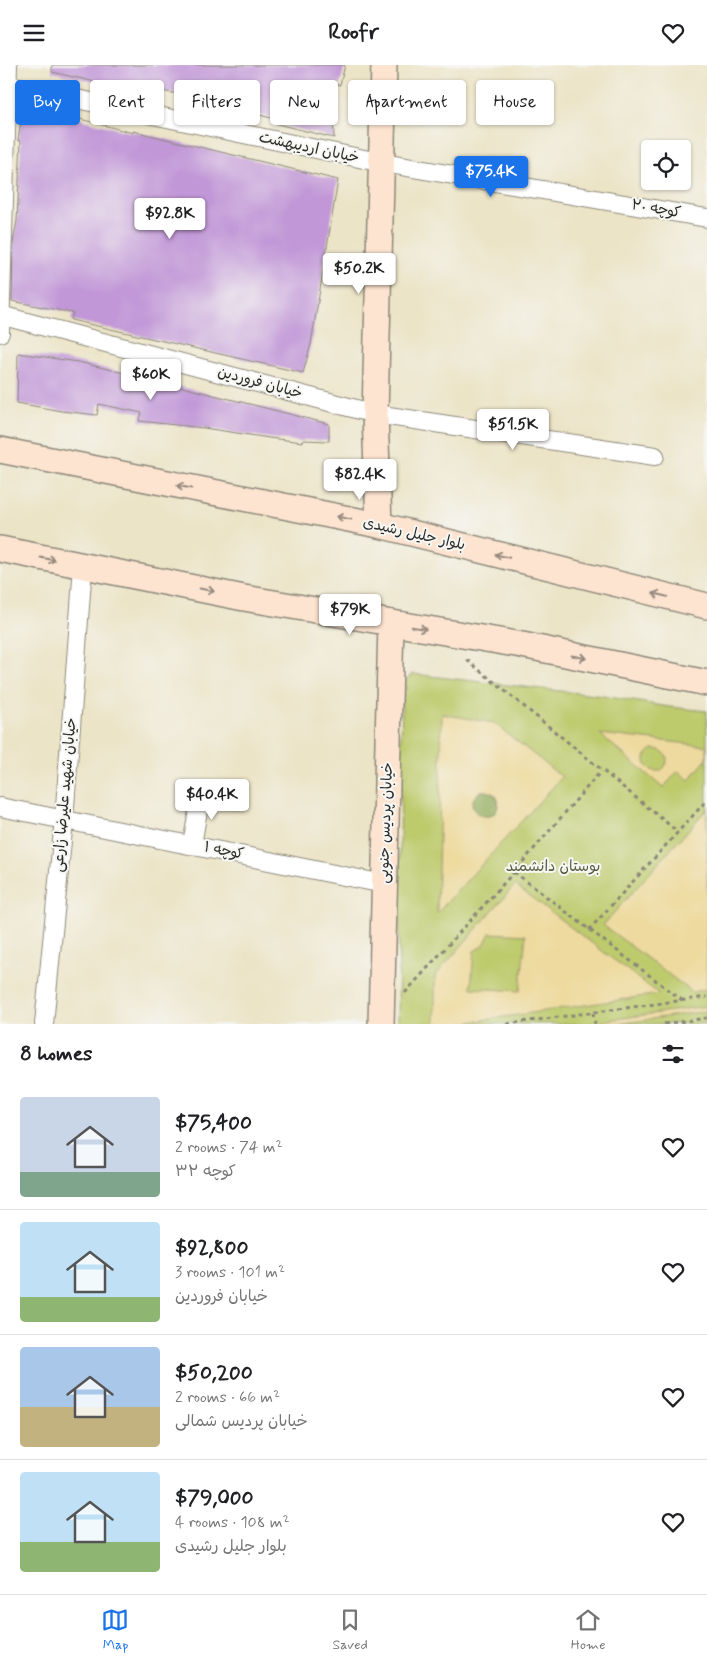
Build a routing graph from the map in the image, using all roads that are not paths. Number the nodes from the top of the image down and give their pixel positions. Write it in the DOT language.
graph roads {
  1 [pos="8,65"];
  2 [pos="384,65"];
  3 [pos="4,84"];
  4 [pos="383,163"];
  5 [pos="605,201"];
  6 [pos="707,218"];
  7 [pos="0,315"];
  8 [pos="0,333"];
  9 [pos="375,414"];
  10 [pos="0,450"];
  11 [pos="655,456"];
  12 [pos="379,525"];
  13 [pos="0,549"];
  14 [pos="83,566"];
  15 [pos="707,606"];
  16 [pos="391,623"];
  17 [pos="707,683"];
  18 [pos="200,793"];
  19 [pos="0,807"];
  20 [pos="64,819"];
  21 [pos="192,845"];
  22 [pos="384,884"];
  23 [pos="381,1021"];
  24 [pos="44,1024"];
  1 -- 3 [label="street"];
  2 -- 4 [label="street"];
  3 -- 4 [label="street, خیابان اردیبهشت"];
  3 -- 7 [label="street"];
  4 -- 5 [label="street, خیابان اردیبهشت"];
  4 -- 9 [label="street"];
  5 -- 6 [label="street, کوچه ۲۰"];
  7 -- 8 [label="street"];
  7 -- 9 [label="street, خیابان فروردین"];
  9 -- 11 [label="street, خیابان فروردین"];
  9 -- 12 [label="street"];
  12 -- 10 [label="street, بلوار جلیل رشیدی, one-way"];
  15 -- 12 [label="street, بلوار جلیل رشیدی, one-way"];
  13 -- 14 [label="street, one-way"];
  14 -- 16 [label="street, one-way"];
  14 -- 20 [label="street, خیابان شهید علیرضا زارعی"];
  16 -- 17 [label="street, one-way"];
  16 -- 22 [label="street, خیابان پردیس جنوبی"];
  18 -- 21 [label="street"];
  19 -- 20 [label="street, کوچه ۱"];
  20 -- 21 [label="street, کوچه ۱"];
  20 -- 24 [label="street, خیابان شهید علیرضا زارعی"];
  21 -- 22 [label="street, کوچه ۱"];
  22 -- 23 [label="street, خیابان پردیس جنوبی"];
}
